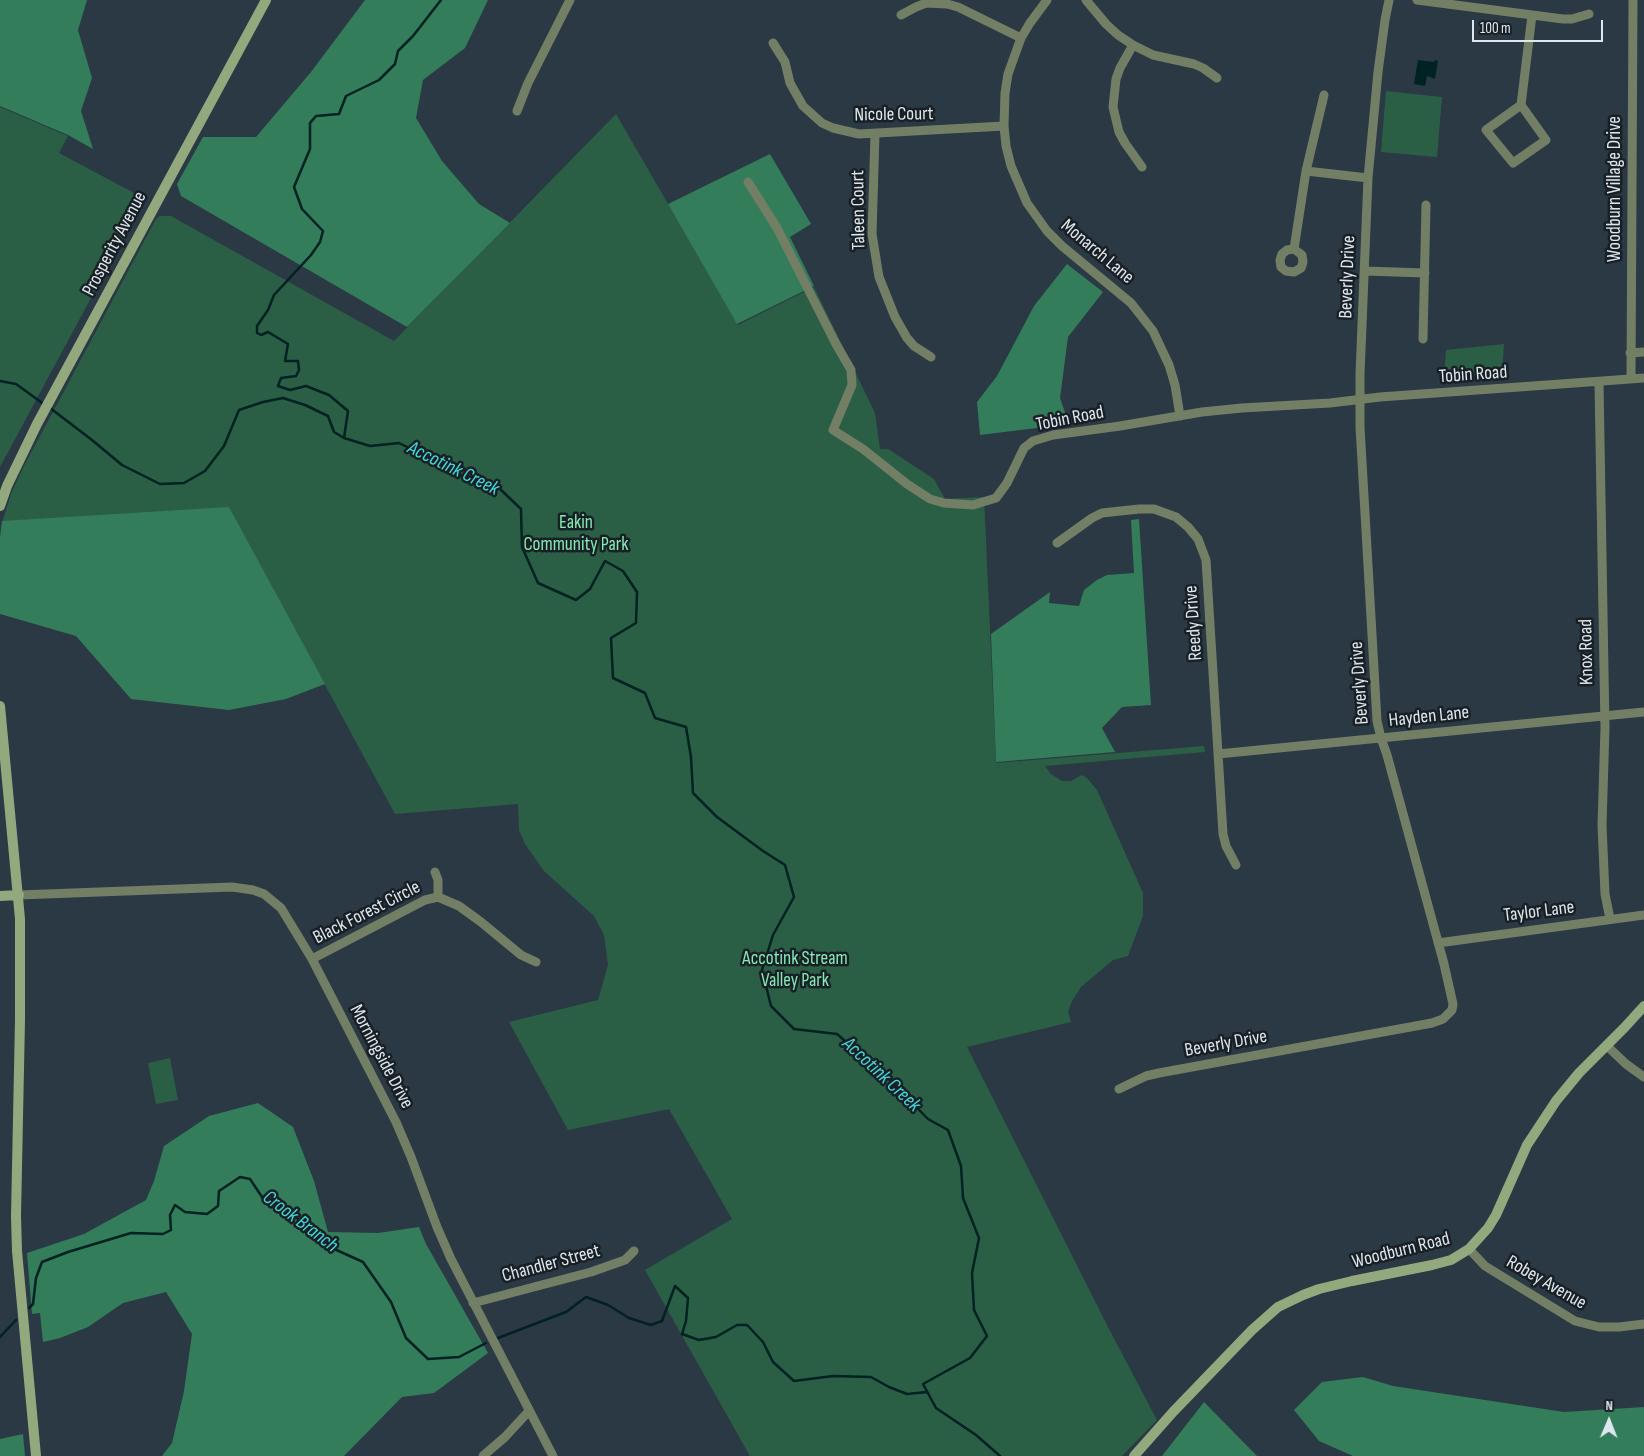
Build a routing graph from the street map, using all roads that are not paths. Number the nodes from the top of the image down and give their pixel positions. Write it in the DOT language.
graph roads {
  1 [pos="266,0"];
  2 [pos="570,0"];
  3 [pos="1048,0"];
  4 [pos="1086,0"];
  5 [pos="1390,0"];
  6 [pos="1417,0"];
  7 [pos="1492,0"];
  8 [pos="1633,0"];
  9 [pos="1491,10"];
  10 [pos="1589,14"];
  11 [pos="1532,15"];
  12 [pos="901,16"];
  13 [pos="1022,38"];
  14 [pos="773,43"];
  15 [pos="1133,45"];
  16 [pos="1217,78"];
  17 [pos="1324,95"];
  18 [pos="1522,105"];
  19 [pos="517,112"];
  20 [pos="1004,126"];
  21 [pos="875,134"];
  22 [pos="1142,167"];
  23 [pos="1306,171"];
  24 [pos="1368,178"];
  25 [pos="748,182"];
  26 [pos="1426,205"];
  27 [pos="1294,249"];
  28 [pos="1365,271"];
  29 [pos="1425,273"];
  30 [pos="1423,338"];
  31 [pos="1644,352"];
  32 [pos="1630,353"];
  33 [pos="931,357"];
  34 [pos="1644,378"];
  35 [pos="1631,379"];
  36 [pos="1599,383"];
  37 [pos="1360,399"];
  38 [pos="1180,416"];
  39 [pos="0,506"];
  40 [pos="1057,543"];
  41 [pos="0,706"];
  42 [pos="1644,712"];
  43 [pos="1604,716"];
  44 [pos="1380,738"];
  45 [pos="1218,754"];
  46 [pos="1236,865"];
  47 [pos="435,872"];
  48 [pos="19,895"];
  49 [pos="0,896"];
  50 [pos="438,897"];
  51 [pos="1644,914"];
  52 [pos="1610,919"];
  53 [pos="1438,943"];
  54 [pos="312,960"];
  55 [pos="536,962"];
  56 [pos="1644,1006"];
  57 [pos="1607,1046"];
  58 [pos="1644,1077"];
  59 [pos="1120,1089"];
  60 [pos="1469,1249"];
  61 [pos="634,1251"];
  62 [pos="473,1303"];
  63 [pos="1644,1324"];
  64 [pos="529,1410"];
  65 [pos="36,1456"];
  66 [pos="483,1456"];
  67 [pos="553,1456"];
  68 [pos="1134,1456"];
  1 -- 39 [label="main road, Prosperity Avenue"];
  2 -- 19 [label="street"];
  3 -- 13 [label="street, Monarch Lane"];
  4 -- 15 [label="street"];
  5 -- 24 [label="street, Beverly Drive"];
  6 -- 9 [label="street"];
  7 -- 9 [label="street"];
  8 -- 32 [label="street, Woodburn Village Drive"];
  9 -- 11 [label="street"];
  10 -- 11 [label="street"];
  11 -- 18 [label="street"];
  12 -- 13 [label="street"];
  13 -- 20 [label="street, Monarch Lane"];
  14 -- 21 [label="street, Nicole Court"];
  15 -- 16 [label="street"];
  15 -- 22 [label="street"];
  17 -- 23 [label="street"];
  18 -- 18 [label="street"];
  20 -- 21 [label="street, Nicole Court"];
  20 -- 38 [label="street, Monarch Lane"];
  21 -- 33 [label="street, Taleen Court"];
  23 -- 24 [label="street"];
  23 -- 27 [label="street"];
  24 -- 28 [label="street, Beverly Drive"];
  25 -- 38 [label="street, Tobin Road"];
  26 -- 29 [label="street"];
  28 -- 29 [label="street"];
  28 -- 37 [label="street, Beverly Drive"];
  29 -- 30 [label="street"];
  31 -- 32 [label="street"];
  32 -- 35 [label="street, Woodburn Village Drive"];
  34 -- 35 [label="street, Tobin Road"];
  35 -- 36 [label="street, Tobin Road"];
  36 -- 37 [label="street, Tobin Road"];
  36 -- 43 [label="street, Knox Road"];
  37 -- 38 [label="street, Tobin Road"];
  37 -- 44 [label="street, Beverly Drive"];
  40 -- 45 [label="street, Reedy Drive"];
  41 -- 48 [label="main road"];
  42 -- 43 [label="street, Hayden Lane"];
  43 -- 44 [label="street, Hayden Lane"];
  43 -- 52 [label="street, Knox Road"];
  44 -- 45 [label="street, Hayden Lane"];
  44 -- 53 [label="street, Beverly Drive"];
  45 -- 46 [label="street, Reedy Drive"];
  47 -- 50 [label="street"];
  48 -- 49 [label="main road"];
  48 -- 54 [label="street, Morningside Drive"];
  48 -- 65 [label="main road"];
  50 -- 54 [label="street, Black Forest Circle"];
  50 -- 55 [label="street, Black Forest Circle"];
  51 -- 52 [label="street, Taylor Lane"];
  52 -- 53 [label="street, Taylor Lane"];
  53 -- 59 [label="street, Beverly Drive"];
  54 -- 62 [label="street, Morningside Drive"];
  56 -- 57 [label="main road, Woodburn Road"];
  57 -- 58 [label="street"];
  57 -- 60 [label="main road, Woodburn Road"];
  60 -- 63 [label="street, Robey Avenue"];
  60 -- 68 [label="main road, Woodburn Road"];
  61 -- 62 [label="street, Chandler Street"];
  62 -- 64 [label="street, Morningside Drive"];
  64 -- 66 [label="street"];
  64 -- 67 [label="street, Morningside Drive"];
}
